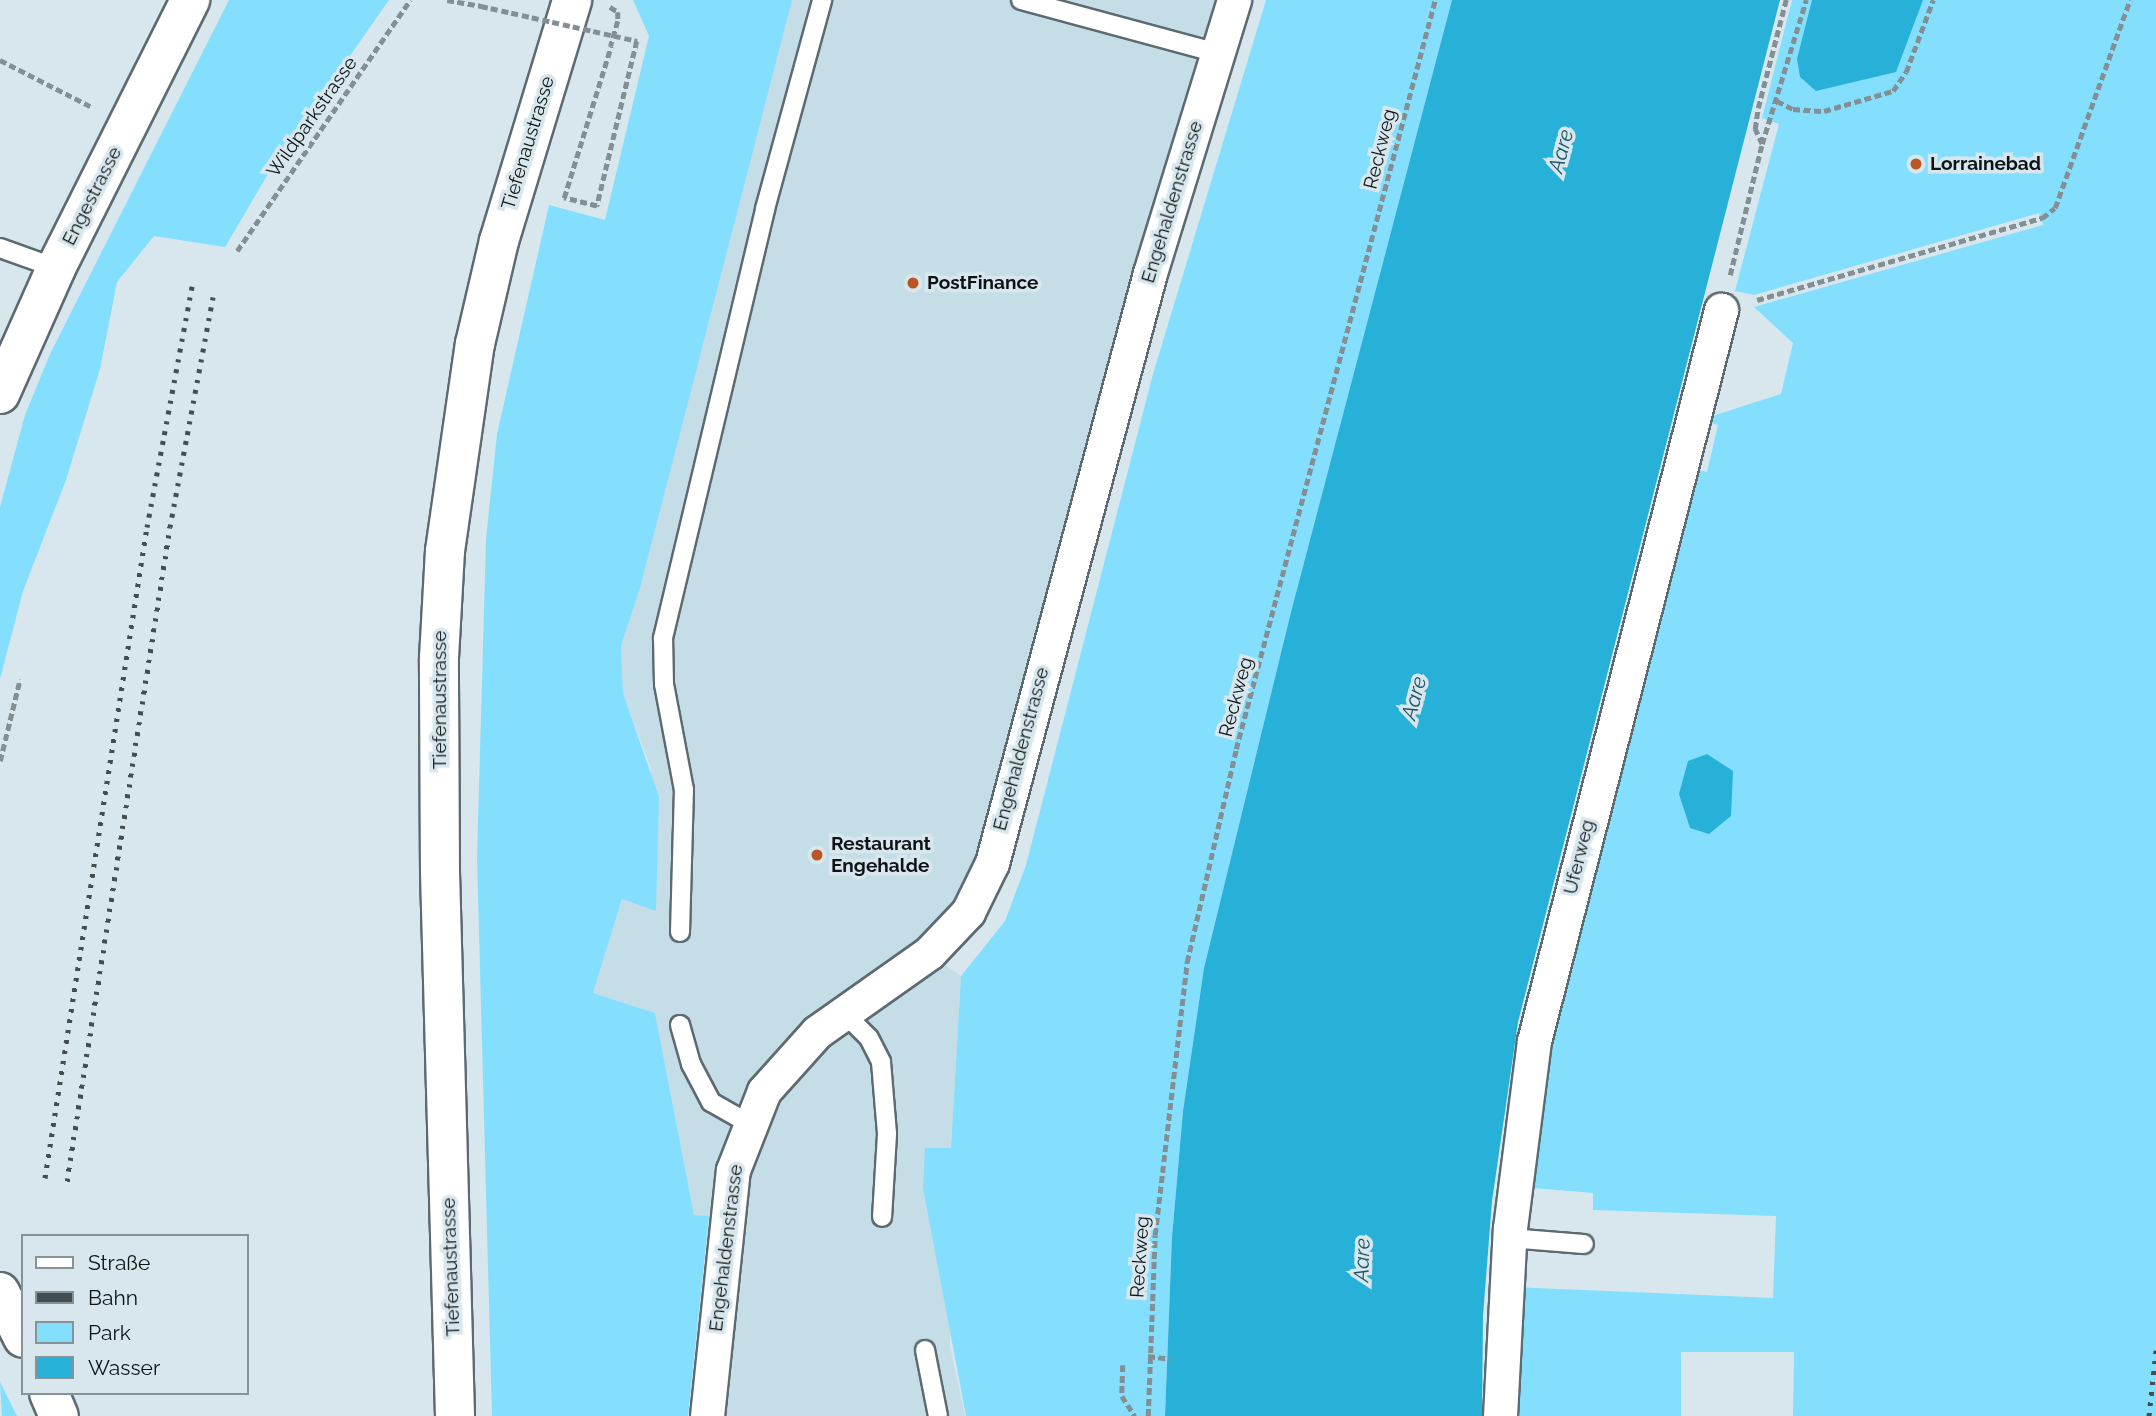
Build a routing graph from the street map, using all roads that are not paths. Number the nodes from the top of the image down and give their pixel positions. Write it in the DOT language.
graph roads {
  1 [pos="190,0"];
  2 [pos="822,0"];
  3 [pos="1021,0"];
  4 [pos="1234,0"];
  5 [pos="589,2"];
  6 [pos="1219,53"];
  7 [pos="0,248"];
  8 [pos="55,268"];
  9 [pos="1721,310"];
  10 [pos="0,394"];
  11 [pos="680,932"];
  12 [pos="844,1013"];
  13 [pos="680,1025"];
  14 [pos="748,1123"];
  15 [pos="881,1217"];
  16 [pos="1509,1238"];
  17 [pos="1584,1244"];
  18 [pos="0,1292"];
  19 [pos="21,1334"];
  20 [pos="925,1350"];
  21 [pos="49,1395"];
  22 [pos="59,1416"];
  23 [pos="455,1416"];
  24 [pos="707,1416"];
  25 [pos="938,1416"];
  26 [pos="1500,1416"];
  1 -- 8 [label="main road, Engestrasse"];
  2 -- 11 [label="lane"];
  3 -- 6 [label="lane"];
  4 -- 6 [label="street, Engehaldenstrasse"];
  5 -- 23 [label="main road, Tiefenaustrasse"];
  6 -- 12 [label="street, Engehaldenstrasse"];
  7 -- 8 [label="lane"];
  8 -- 10 [label="main road, Engestrasse"];
  9 -- 16 [label="street, Uferweg"];
  12 -- 14 [label="street, Engehaldenstrasse"];
  12 -- 15 [label="lane"];
  13 -- 14 [label="lane"];
  14 -- 24 [label="street, Engehaldenstrasse"];
  16 -- 17 [label="lane"];
  16 -- 26 [label="street, Uferweg"];
  18 -- 19 [label="main road"];
  20 -- 25 [label="lane"];
  21 -- 22 [label="main road"];
}
